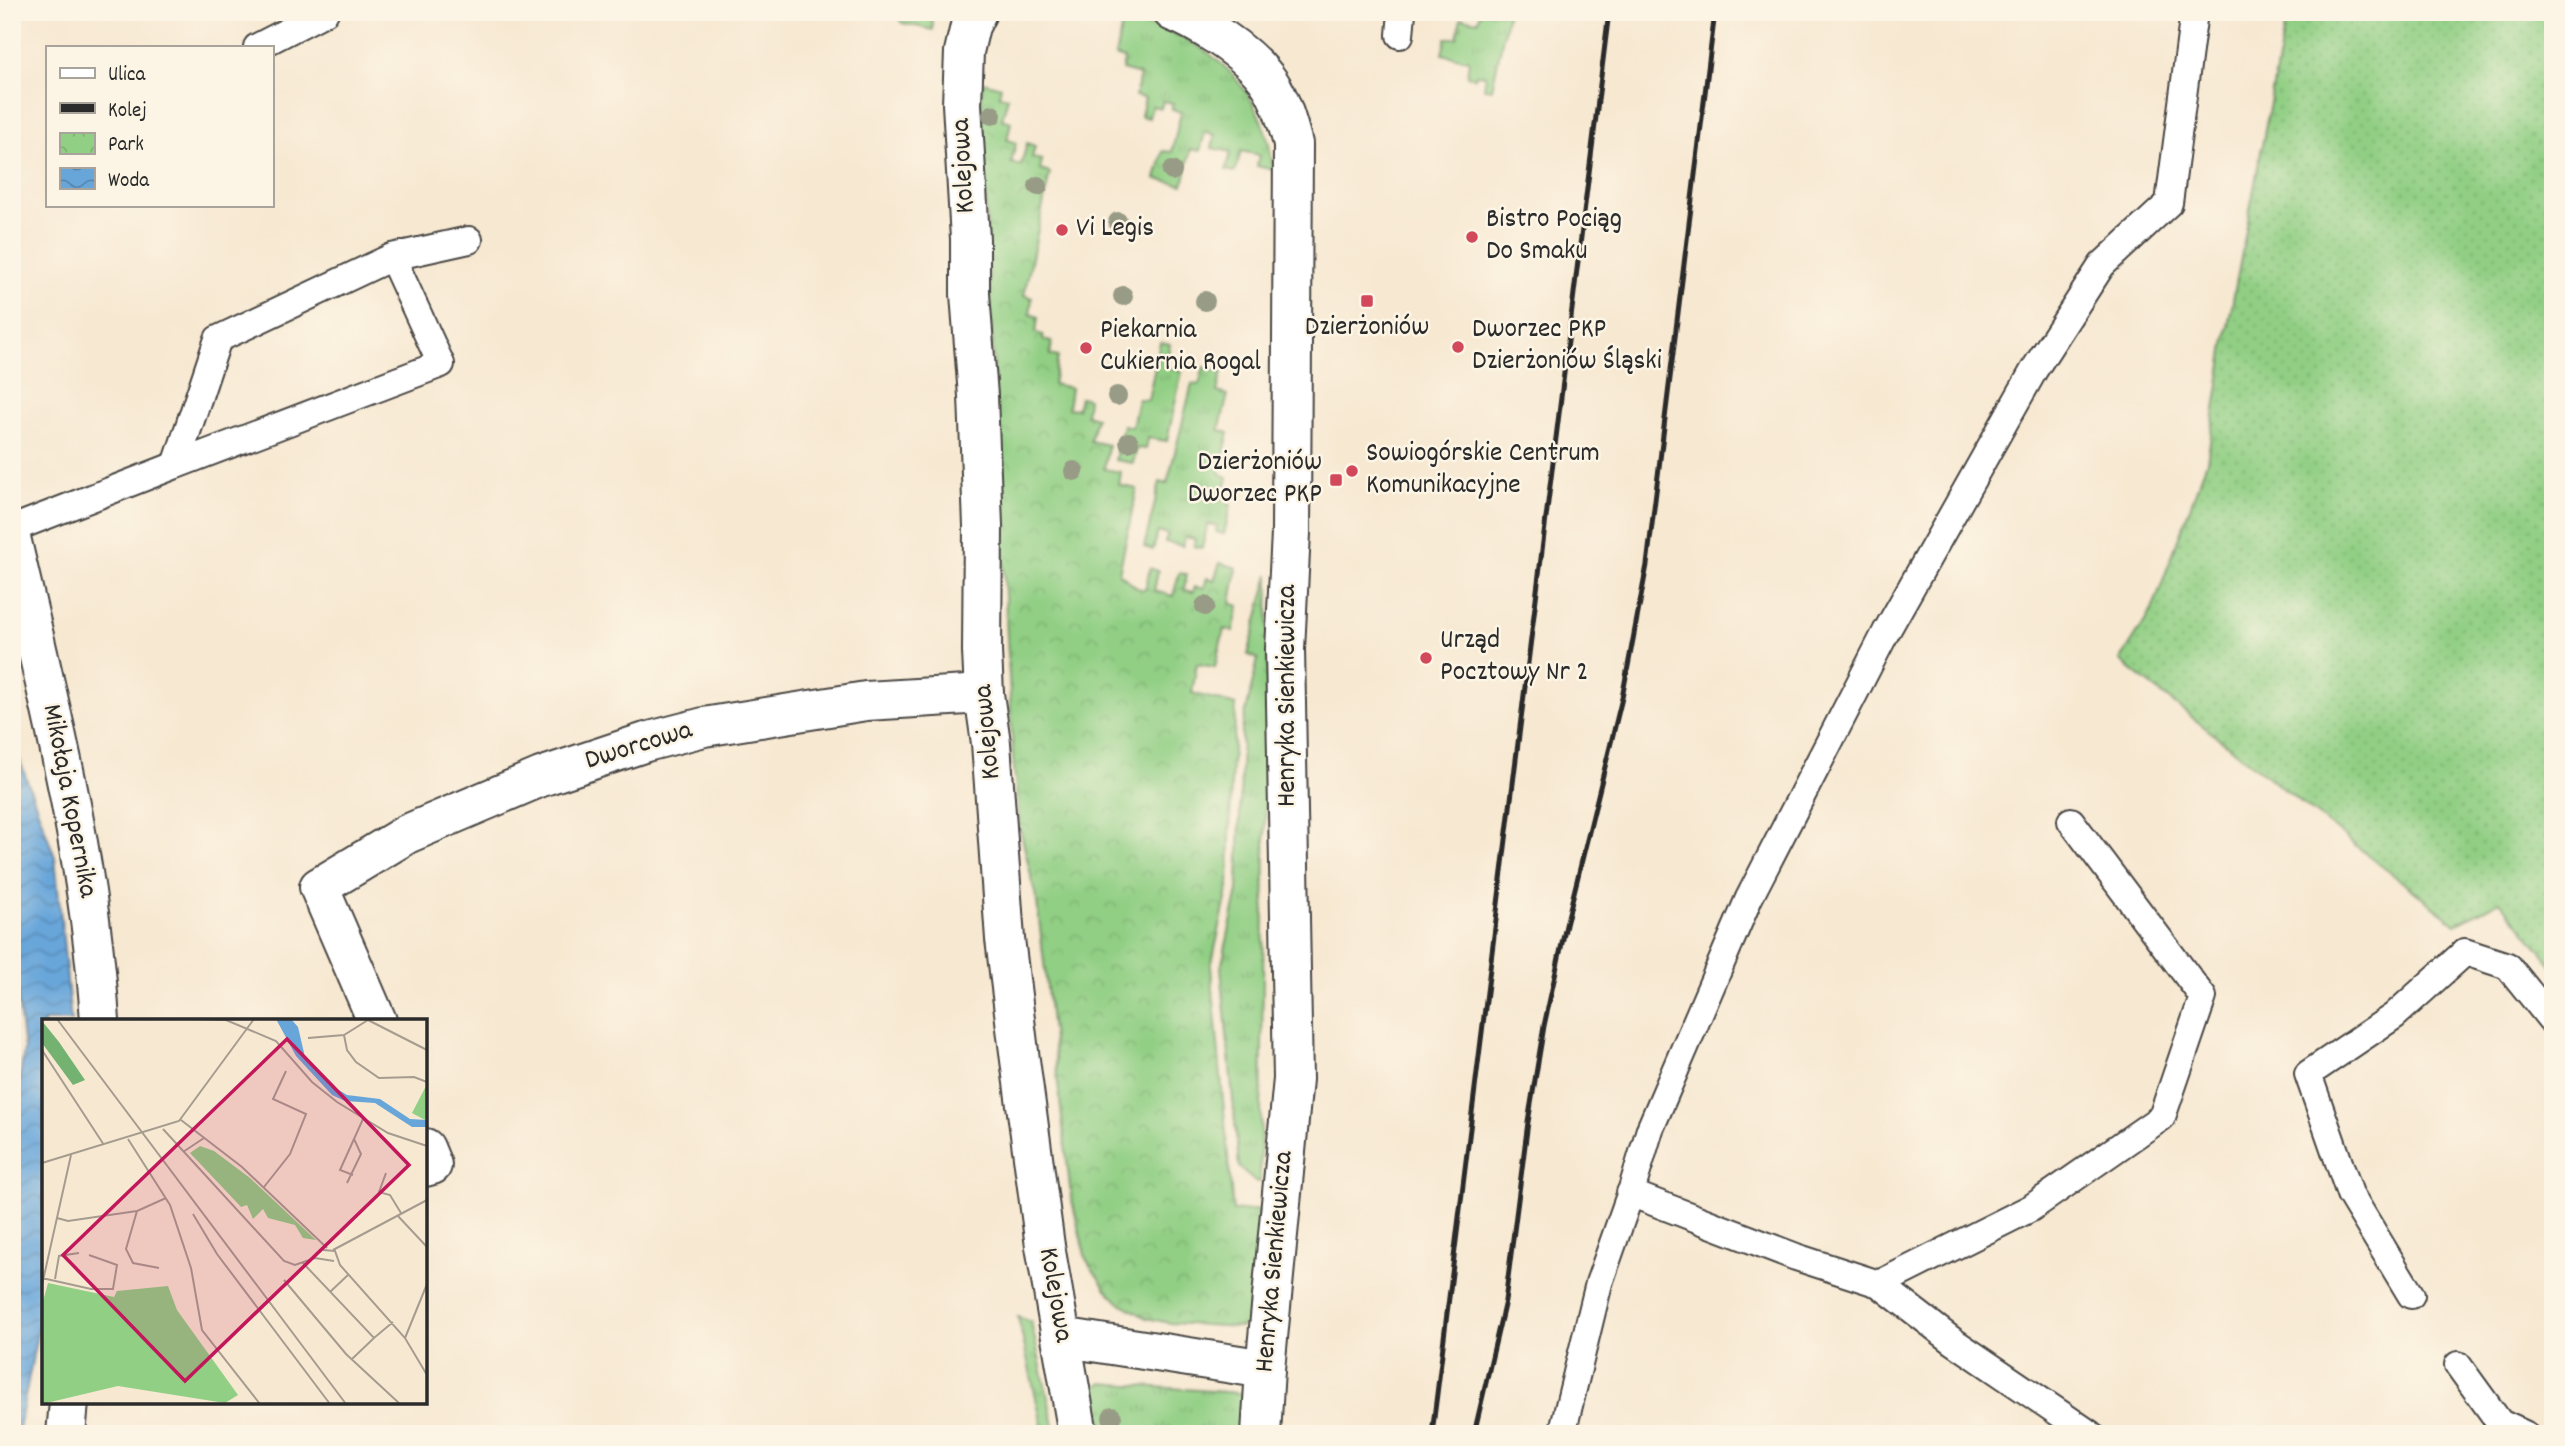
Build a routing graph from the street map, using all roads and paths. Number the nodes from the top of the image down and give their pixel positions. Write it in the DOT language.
graph roads {
  1 [pos="326,12"];
  2 [pos="2194,12"];
  3 [pos="1184,14"];
  4 [pos="972,17"];
  5 [pos="259,46"];
  6 [pos="469,240"];
  7 [pos="392,257"];
  8 [pos="176,465"];
  9 [pos="12,529"];
  10 [pos="12,542"];
  11 [pos="984,694"];
  12 [pos="2071,821"];
  13 [pos="100,1019"];
  14 [pos="376,1019"];
  15 [pos="2553,1021"];
  16 [pos="427,1153"];
  17 [pos="427,1166"];
  18 [pos="1630,1193"];
  19 [pos="1879,1284"];
  20 [pos="2411,1295"];
  21 [pos="1061,1336"];
  22 [pos="2458,1364"];
  23 [pos="1265,1369"];
  24 [pos="69,1404"];
  25 [pos="66,1434"];
  26 [pos="1078,1434"];
  27 [pos="1261,1434"];
  28 [pos="1562,1434"];
  29 [pos="2090,1434"];
  30 [pos="2524,1434"];
  1 -- 5 [label="lane"];
  2 -- 18 [label="lane"];
  3 -- 23 [label="street, Henryka Sienkiewicza"];
  4 -- 11 [label="street, Kolejowa"];
  6 -- 7 [label="lane"];
  7 -- 8 [label="lane"];
  7 -- 8 [label="lane"];
  8 -- 9 [label="lane"];
  10 -- 13 [label="street, Mikołaja Kopernika"];
  11 -- 14 [label="street, Dworcowa"];
  11 -- 21 [label="street, Kolejowa"];
  12 -- 19 [label="lane"];
  15 -- 20 [label="lane"];
  16 -- 17 [label="street"];
  18 -- 19 [label="lane"];
  18 -- 28 [label="lane"];
  19 -- 29 [label="lane"];
  21 -- 23 [label="street"];
  21 -- 26 [label="street, Kolejowa"];
  22 -- 30 [label="lane"];
  23 -- 27 [label="street, Henryka Sienkiewicza"];
  24 -- 25 [label="street"];
}
